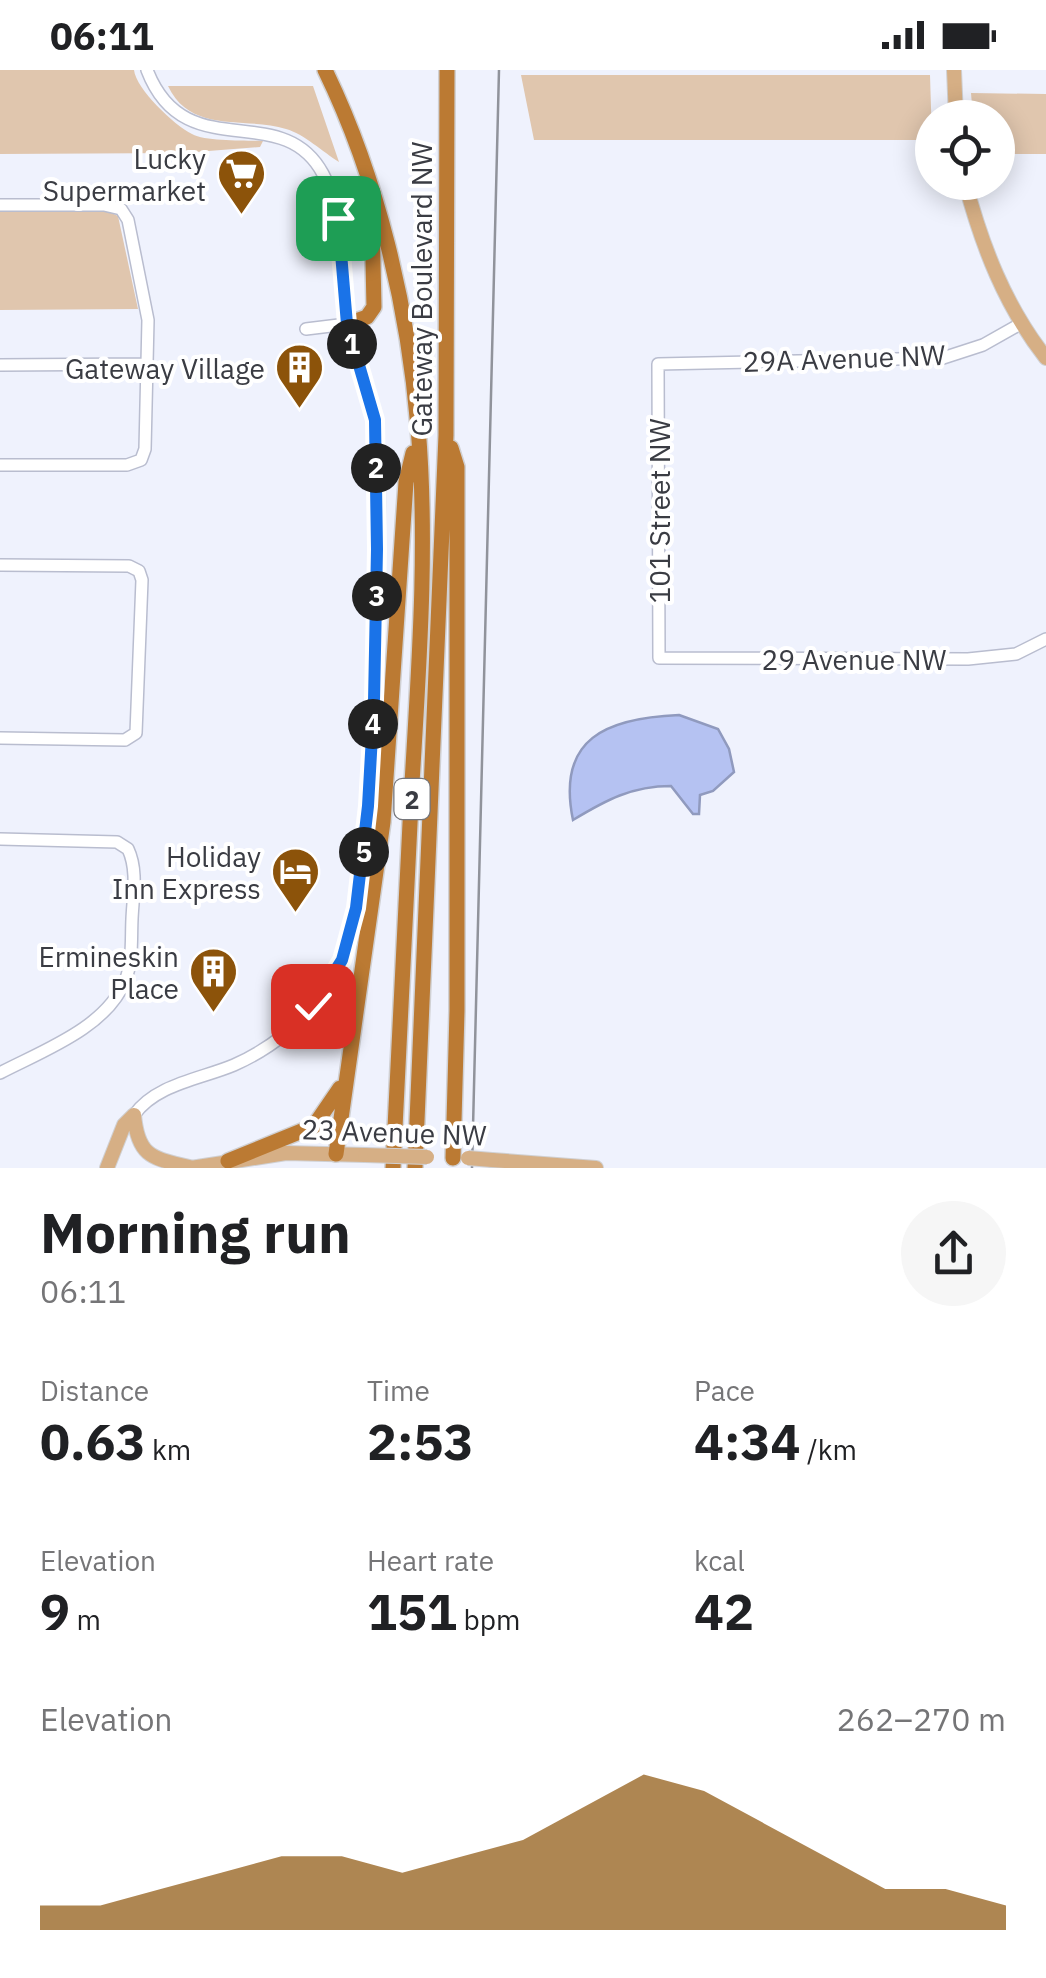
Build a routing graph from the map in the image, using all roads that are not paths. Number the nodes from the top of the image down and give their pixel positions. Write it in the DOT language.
graph roads {
  1 [pos="147,70"];
  2 [pos="324,70"];
  3 [pos="447,70"];
  4 [pos="954,70"];
  5 [pos="955,100"];
  6 [pos="371,194"];
  7 [pos="970,200"];
  8 [pos="0,205"];
  9 [pos="1022,323"];
  10 [pos="347,324"];
  11 [pos="306,329"];
  12 [pos="1046,358"];
  13 [pos="147,364"];
  14 [pos="658,364"];
  15 [pos="0,366"];
  16 [pos="418,430"];
  17 [pos="446,435"];
  18 [pos="0,465"];
  19 [pos="0,566"];
  20 [pos="1046,639"];
  21 [pos="659,658"];
  22 [pos="0,738"];
  23 [pos="0,839"];
  24 [pos="2,1072"];
  25 [pos="345,1081"];
  26 [pos="134,1115"];
  27 [pos="228,1161"];
  28 [pos="335,1161"];
  29 [pos="457,1161"];
  30 [pos="421,1162"];
  31 [pos="106,1168"];
  32 [pos="192,1168"];
  33 [pos="393,1168"];
  34 [pos="596,1168"];
  1 -- 10 [label="street"];
  2 -- 6 [label="highway, 2"];
  3 -- 17 [label="highway, Gateway Boulevard NW / 2"];
  4 -- 5 [label="main road"];
  6 -- 10 [label="highway"];
  6 -- 16 [label="highway, 2"];
  7 -- 9 [label="main road"];
  8 -- 13 [label="street"];
  9 -- 12 [label="main road"];
  9 -- 14 [label="street, 29A Avenue NW"];
  10 -- 11 [label="street"];
  10 -- 26 [label="street"];
  13 -- 15 [label="street"];
  13 -- 18 [label="street"];
  14 -- 21 [label="street, 101 Street NW"];
  16 -- 25 [label="highway"];
  16 -- 33 [label="highway, 2"];
  17 -- 29 [label="highway"];
  17 -- 30 [label="highway, Gateway Boulevard NW / 2"];
  19 -- 22 [label="street"];
  20 -- 21 [label="street, 29 Avenue NW"];
  23 -- 24 [label="street"];
  25 -- 27 [label="highway"];
  25 -- 28 [label="highway"];
  26 -- 31 [label="main road"];
  26 -- 32 [label="main road"];
  27 -- 28 [label="main road, 23 Avenue NW"];
  27 -- 32 [label="main road, 23 Avenue NW"];
  28 -- 30 [label="main road, 23 Avenue NW, bridge"];
  29 -- 30 [label="main road, 23 Avenue NW"];
  29 -- 34 [label="main road, 23 Avenue NW, bridge"];
}
